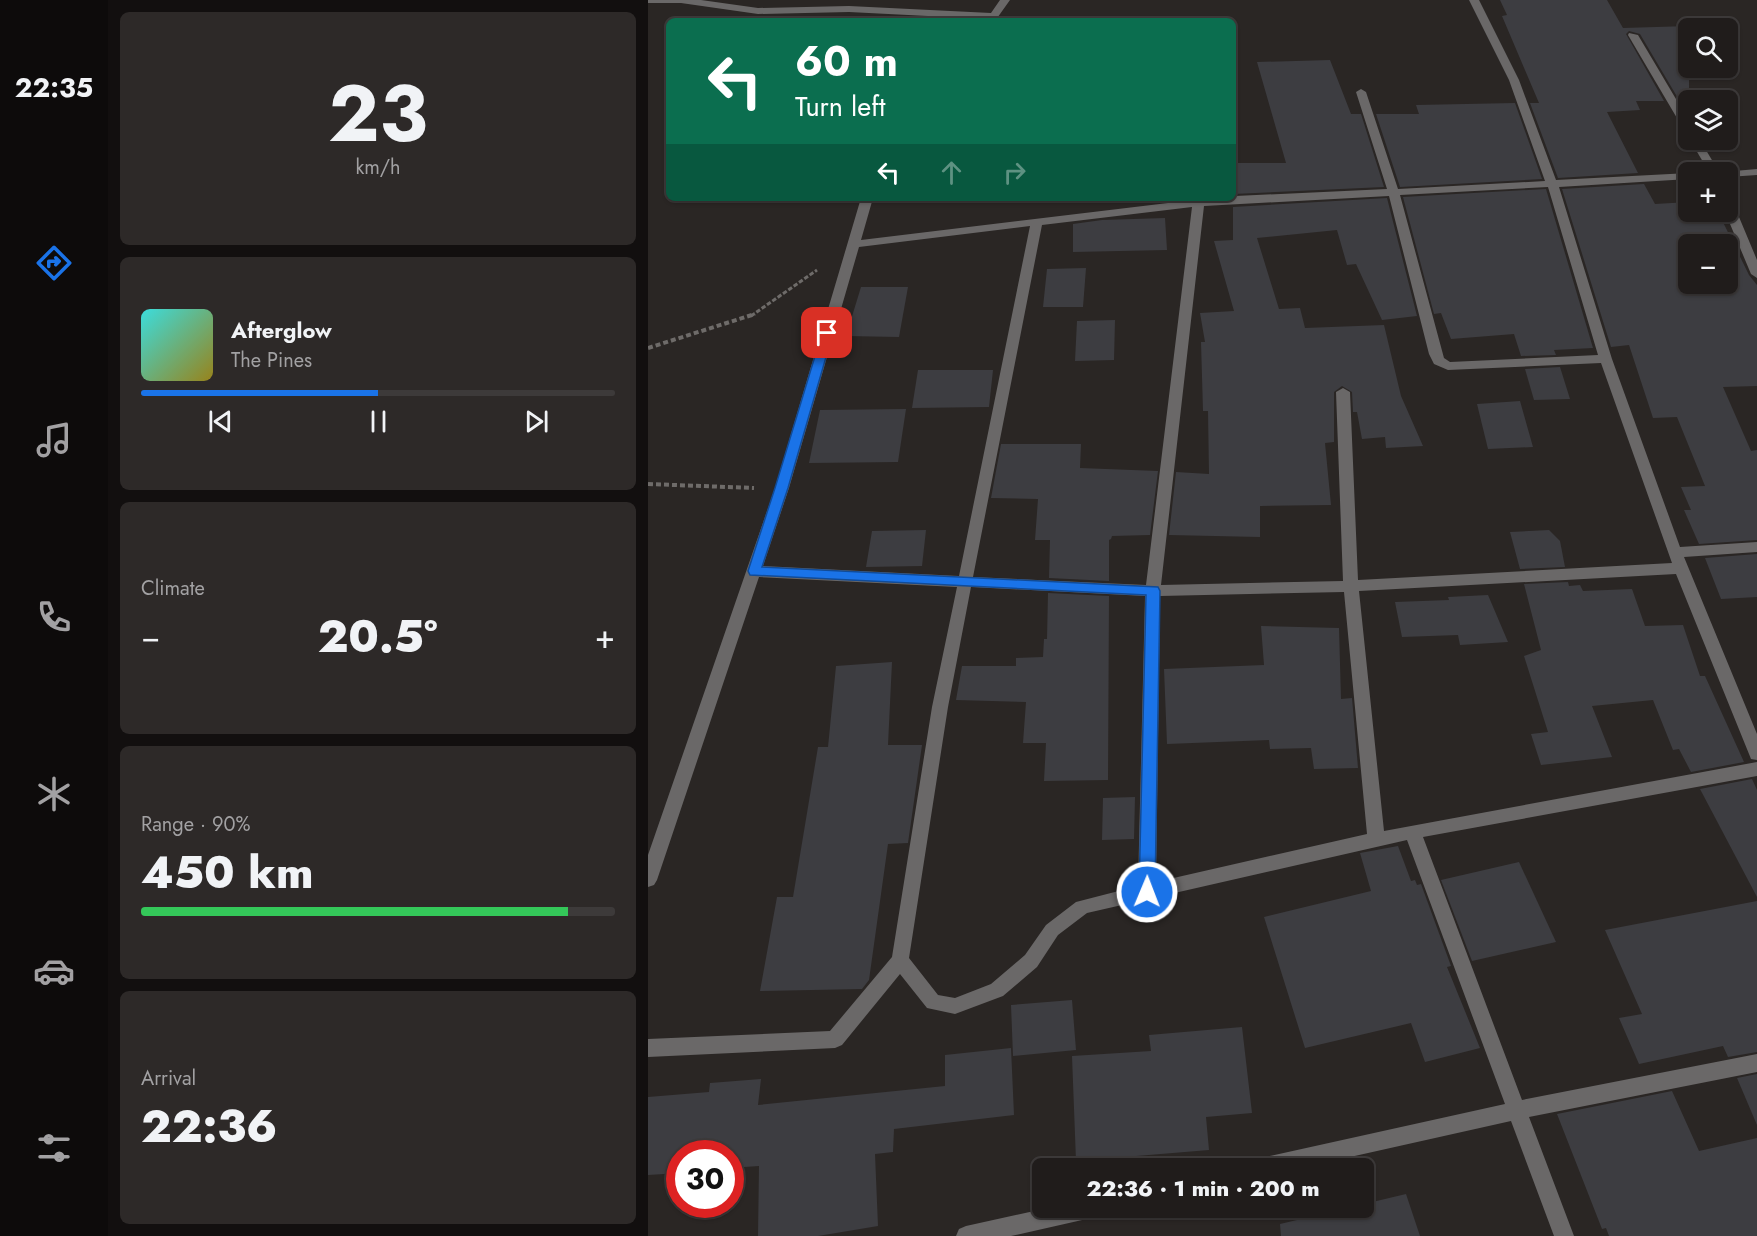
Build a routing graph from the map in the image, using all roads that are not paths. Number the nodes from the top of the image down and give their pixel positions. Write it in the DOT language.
graph roads {
  1 [pos="648,0"];
  2 [pos="1005,0"];
  3 [pos="1474,0"];
  4 [pos="978,18"];
  5 [pos="993,18"];
  6 [pos="1633,35"];
  7 [pos="1361,92"];
  8 [pos="1678,111"];
  9 [pos="1757,172"];
  10 [pos="1738,173"];
  11 [pos="1678,177"];
  12 [pos="1552,183"];
  13 [pos="1393,191"];
  14 [pos="1236,198"];
  15 [pos="866,201"];
  16 [pos="1192,201"];
  17 [pos="1199,201"];
  18 [pos="1037,222"];
  19 [pos="1735,222"];
  20 [pos="853,244"];
  21 [pos="1757,274"];
  22 [pos="1606,359"];
  23 [pos="1343,392"];
  24 [pos="1757,547"];
  25 [pos="1675,552"];
  26 [pos="1681,568"];
  27 [pos="754,571"];
  28 [pos="964,582"];
  29 [pos="1352,586"];
  30 [pos="1153,591"];
  31 [pos="1757,754"];
  32 [pos="1757,769"];
  33 [pos="1412,832"];
  34 [pos="1376,839"];
  35 [pos="648,880"];
  36 [pos="1147,892"];
  37 [pos="900,960"];
  38 [pos="648,1048"];
  39 [pos="1757,1063"];
  40 [pos="1518,1110"];
  41 [pos="1305,1158"];
  42 [pos="1046,1218"];
  43 [pos="966,1236"];
  44 [pos="1564,1236"];
  1 -- 4 [label="street"];
  2 -- 5 [label="street"];
  3 -- 12 [label="street"];
  6 -- 8 [label="street"];
  7 -- 13 [label="street"];
  9 -- 10 [label="street"];
  11 -- 12 [label="street"];
  12 -- 13 [label="street"];
  12 -- 22 [label="street"];
  13 -- 14 [label="street"];
  13 -- 22 [label="street"];
  15 -- 20 [label="street"];
  16 -- 18 [label="street"];
  17 -- 30 [label="street"];
  18 -- 20 [label="street"];
  18 -- 28 [label="street"];
  19 -- 21 [label="street"];
  20 -- 27 [label="street"];
  22 -- 25 [label="street"];
  23 -- 29 [label="street"];
  24 -- 25 [label="street"];
  25 -- 26 [label="street"];
  26 -- 29 [label="street"];
  26 -- 31 [label="street"];
  27 -- 28 [label="street"];
  27 -- 35 [label="street"];
  28 -- 30 [label="street"];
  28 -- 37 [label="street"];
  29 -- 30 [label="street"];
  29 -- 34 [label="street"];
  30 -- 36 [label="street"];
  32 -- 33 [label="street"];
  33 -- 34 [label="street"];
  33 -- 40 [label="street"];
  34 -- 36 [label="street"];
  36 -- 37 [label="street"];
  37 -- 38 [label="street"];
  39 -- 40 [label="street"];
  40 -- 41 [label="street"];
  40 -- 44 [label="street"];
  42 -- 43 [label="street"];
}
